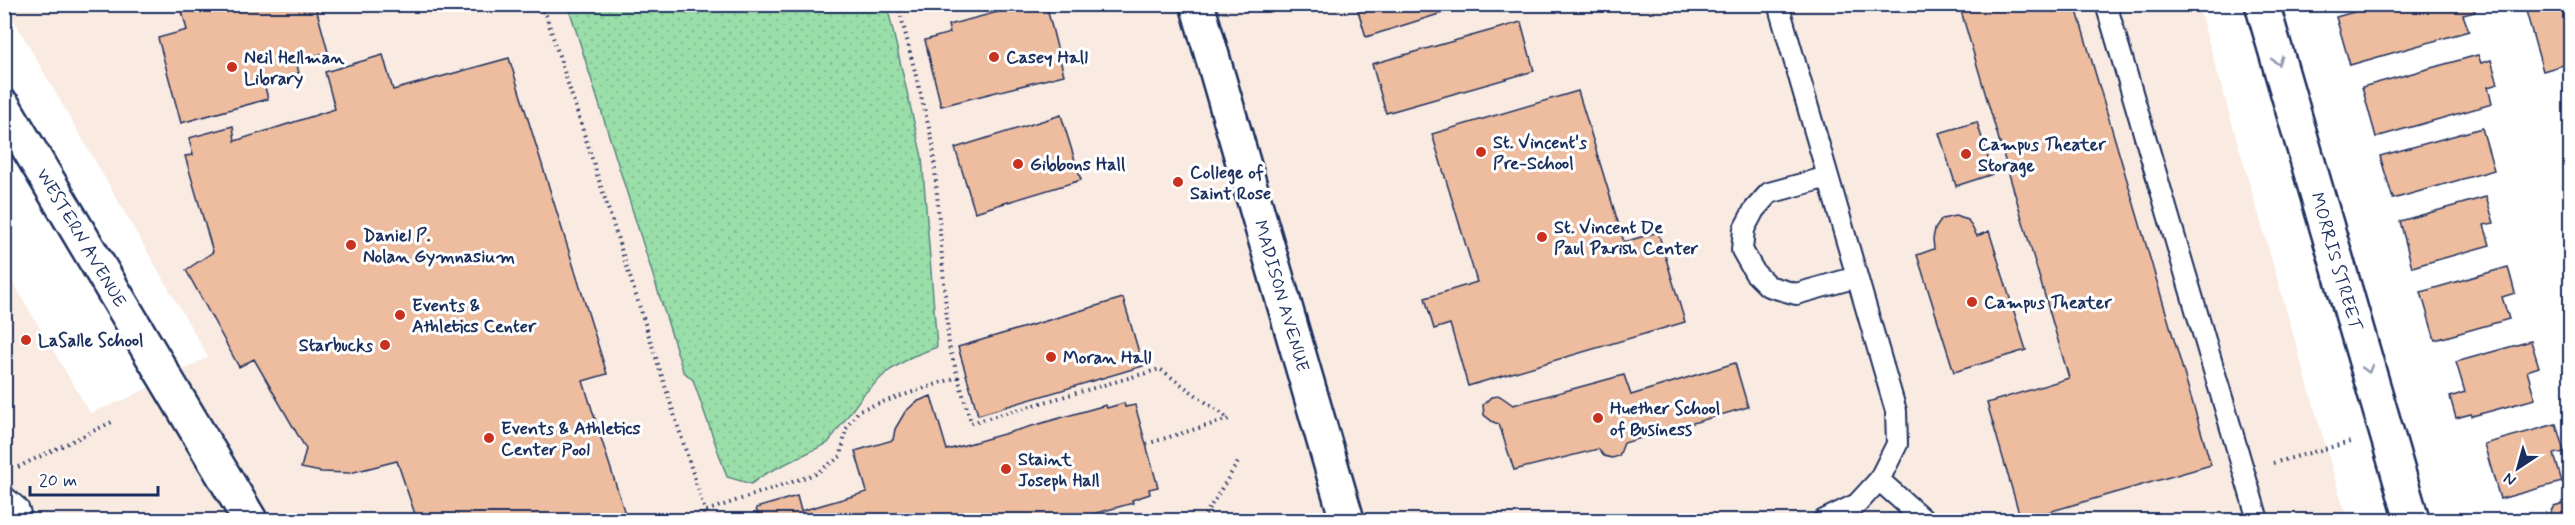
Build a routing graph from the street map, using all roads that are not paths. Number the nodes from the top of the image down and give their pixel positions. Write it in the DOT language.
graph roads {
  1 [pos="1197,4"];
  2 [pos="1778,4"];
  3 [pos="2106,4"];
  4 [pos="2262,4"];
  5 [pos="4,107"];
  6 [pos="1828,177"];
  7 [pos="1857,277"];
  8 [pos="1879,480"];
  9 [pos="4,496"];
  10 [pos="22,520"];
  11 [pos="250,520"];
  12 [pos="1347,520"];
  13 [pos="1824,520"];
  14 [pos="1924,520"];
  15 [pos="2258,520"];
  16 [pos="2412,520"];
  1 -- 12 [label="street, MADISON AVENUE"];
  2 -- 6 [label="lane"];
  3 -- 15 [label="lane"];
  4 -- 16 [label="street, MORRIS STREET, one-way"];
  5 -- 11 [label="street, WESTERN AVENUE"];
  6 -- 7 [label="lane"];
  6 -- 7 [label="lane"];
  7 -- 8 [label="lane"];
  8 -- 13 [label="lane"];
  8 -- 14 [label="lane"];
  9 -- 10 [label="lane"];
}
